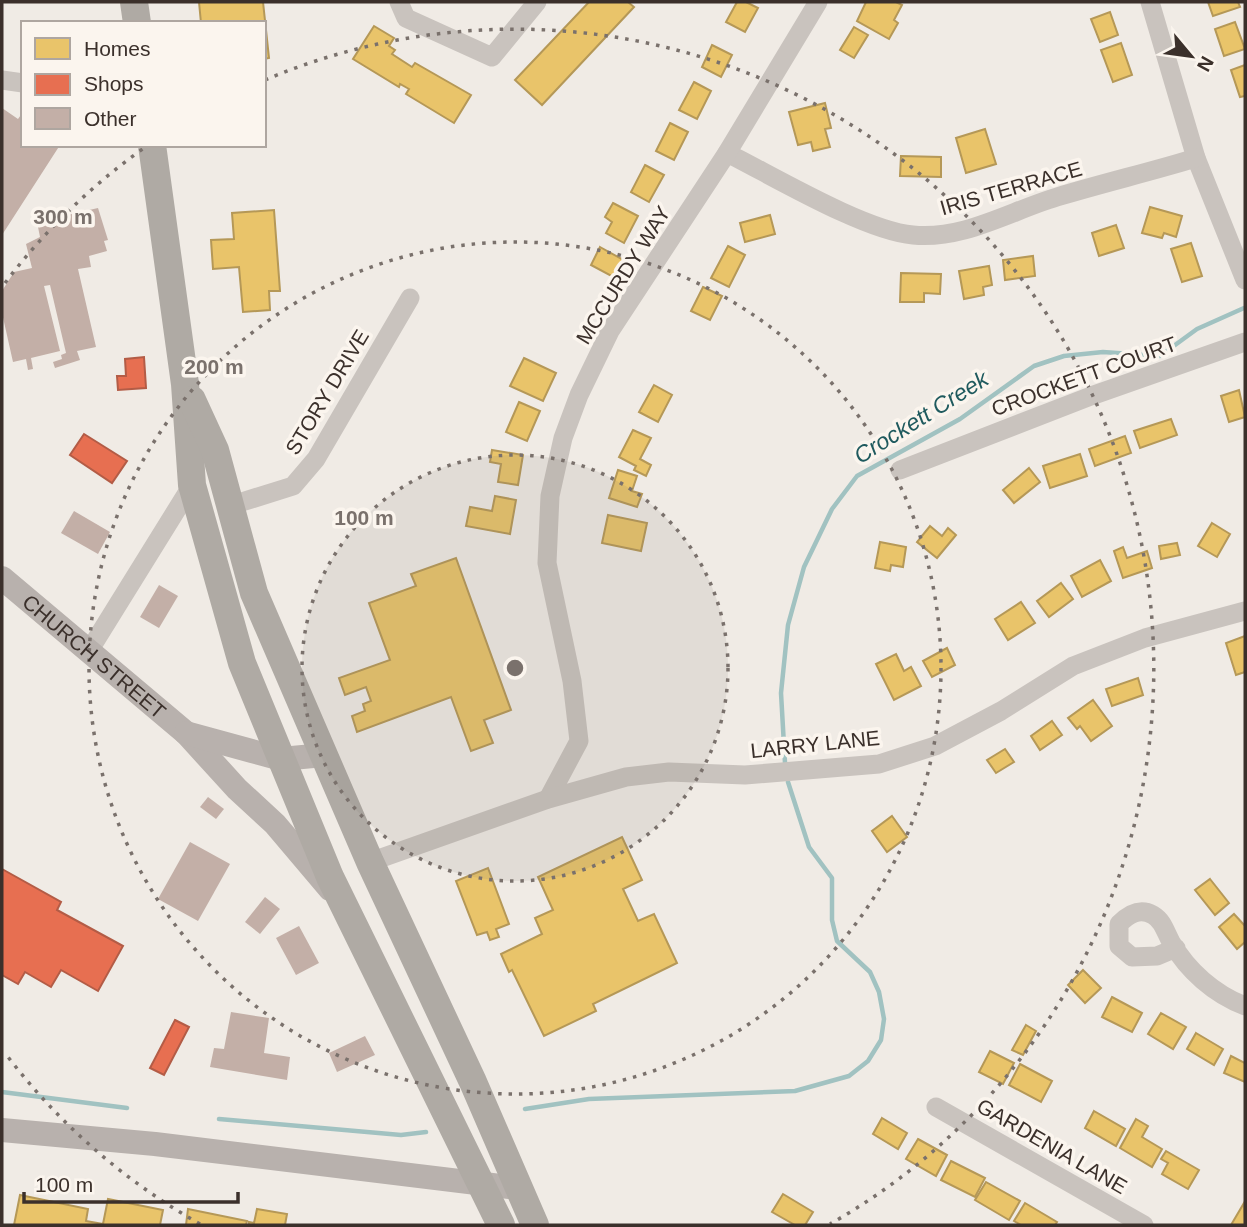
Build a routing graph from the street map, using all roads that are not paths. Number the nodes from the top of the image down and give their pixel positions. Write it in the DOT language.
graph roads {
  1 [pos="134,2"];
  2 [pos="399,2"];
  3 [pos="537,2"];
  4 [pos="818,2"];
  5 [pos="1150,2"];
  6 [pos="137,21"];
  7 [pos="2,80"];
  8 [pos="21,83"];
  9 [pos="152,147"];
  10 [pos="727,153"];
  11 [pos="1196,158"];
  12 [pos="1245,279"];
  13 [pos="410,298"];
  14 [pos="1245,342"];
  15 [pos="185,384"];
  16 [pos="900,470"];
  17 [pos="191,485"];
  18 [pos="229,506"];
  19 [pos="2,578"];
  20 [pos="1245,611"];
  21 [pos="89,652"];
  22 [pos="186,733"];
  23 [pos="324,755"];
  24 [pos="281,759"];
  25 [pos="548,799"];
  26 [pos="370,862"];
  27 [pos="344,906"];
  28 [pos="1175,948"];
  29 [pos="1245,1006"];
  30 [pos="936,1107"];
  31 [pos="2,1130"];
  32 [pos="482,1185"];
  33 [pos="517,1188"];
  34 [pos="501,1225"];
  35 [pos="535,1225"];
  36 [pos="1144,1225"];
  1 -- 6 [label="highway"];
  2 -- 3 [label="street"];
  4 -- 10 [label="street, MCCURDY WAY"];
  5 -- 11 [label="street"];
  7 -- 8 [label="street"];
  9 -- 15 [label="highway"];
  10 -- 11 [label="street, IRIS TERRACE"];
  10 -- 25 [label="street, MCCURDY WAY"];
  11 -- 12 [label="street"];
  13 -- 18 [label="street, STORY DRIVE"];
  14 -- 16 [label="street, CROCKETT COURT"];
  15 -- 17 [label="highway"];
  15 -- 18 [label="highway"];
  17 -- 21 [label="street"];
  17 -- 24 [label="highway"];
  18 -- 23 [label="highway"];
  19 -- 21 [label="main road, CHURCH STREET"];
  20 -- 25 [label="street, LARRY LANE"];
  21 -- 22 [label="main road, CHURCH STREET"];
  22 -- 24 [label="main road, CHURCH STREET"];
  22 -- 27 [label="main road, CHURCH STREET"];
  23 -- 24 [label="main road, CHURCH STREET"];
  23 -- 26 [label="highway"];
  24 -- 27 [label="highway"];
  25 -- 26 [label="street, LARRY LANE"];
  26 -- 33 [label="highway"];
  27 -- 32 [label="highway"];
  28 -- 29 [label="street"];
  30 -- 36 [label="street, GARDENIA LANE"];
  31 -- 32 [label="main road"];
  32 -- 33 [label="main road"];
  32 -- 34 [label="highway"];
  33 -- 35 [label="highway"];
}
